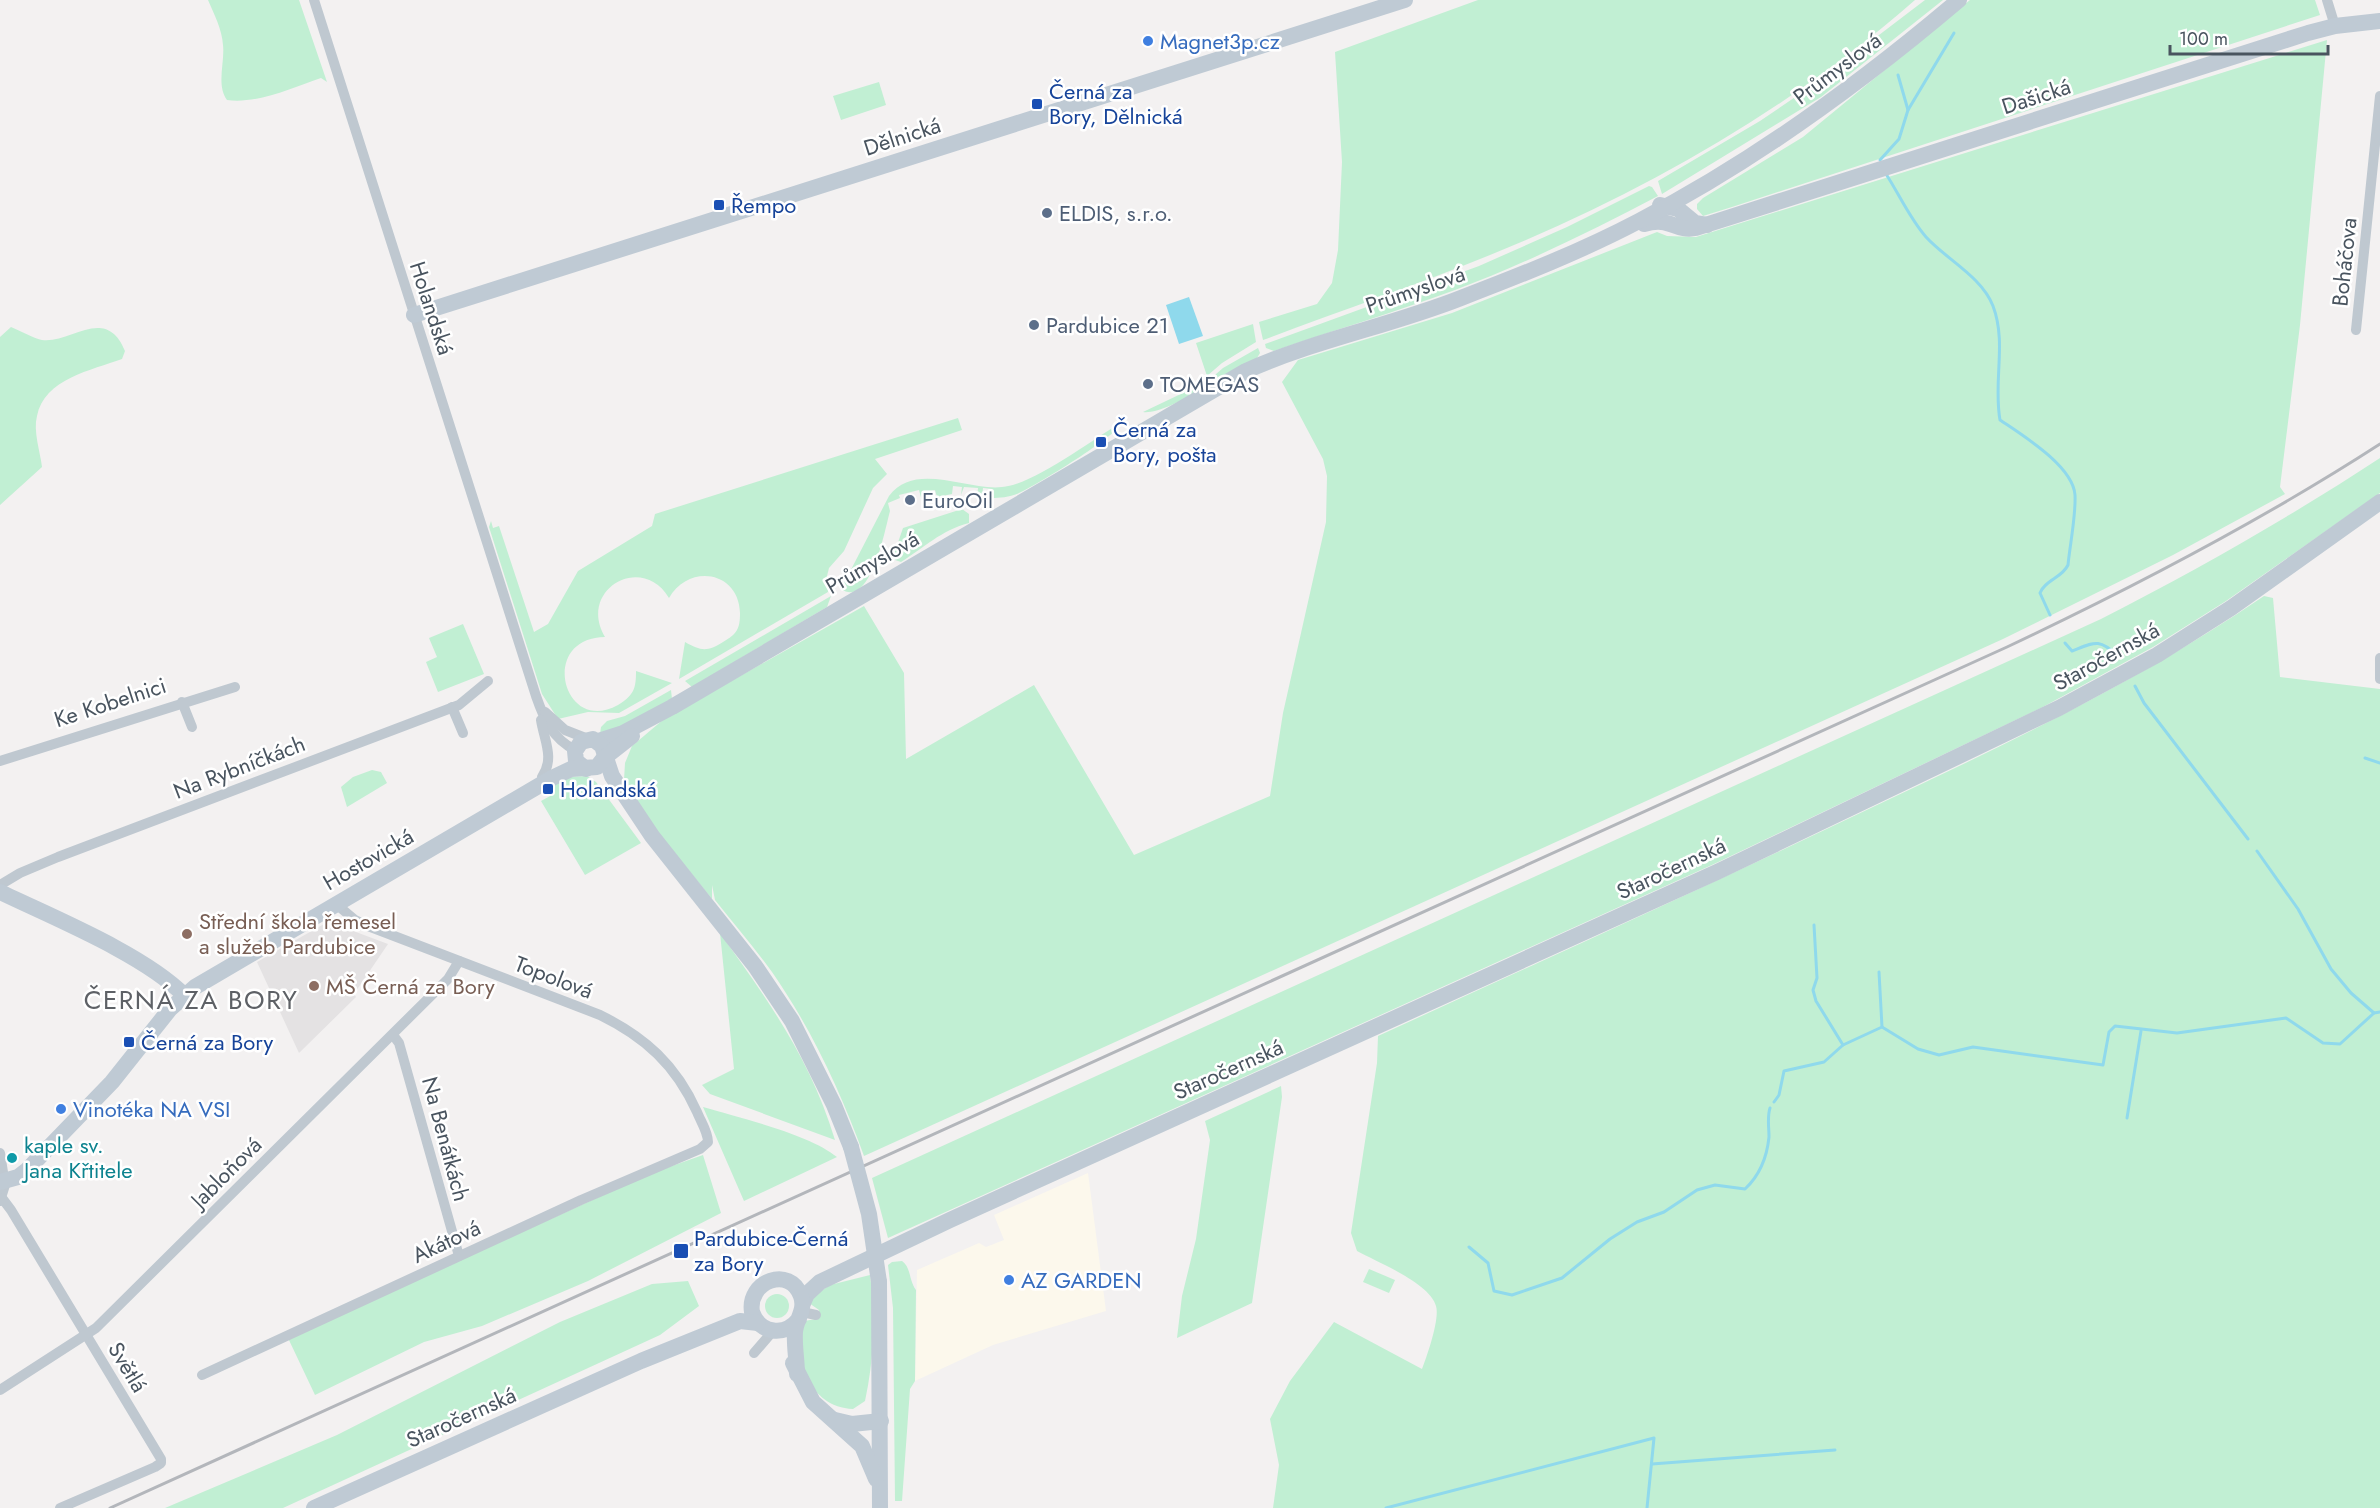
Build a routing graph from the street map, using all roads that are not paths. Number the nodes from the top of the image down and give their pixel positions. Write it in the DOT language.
graph roads {
  1 [pos="314,0"];
  2 [pos="1405,0"];
  3 [pos="1959,0"];
  4 [pos="2327,0"];
  5 [pos="2380,21"];
  6 [pos="2335,26"];
  7 [pos="1911,39"];
  8 [pos="2380,96"];
  9 [pos="1688,194"];
  10 [pos="2375,198"];
  11 [pos="1665,202"];
  12 [pos="1679,219"];
  13 [pos="1615,234"];
  14 [pos="414,315"];
  15 [pos="1362,330"];
  16 [pos="2356,330"];
  17 [pos="2380,502"];
  18 [pos="2380,658"];
  19 [pos="2380,679"];
  20 [pos="488,681"];
  21 [pos="235,687"];
  22 [pos="536,696"];
  23 [pos="182,702"];
  24 [pos="452,707"];
  25 [pos="672,707"];
  26 [pos="192,727"];
  27 [pos="463,733"];
  28 [pos="627,739"];
  29 [pos="584,745"];
  30 [pos="604,758"];
  31 [pos="0,761"];
  32 [pos="588,769"];
  33 [pos="542,777"];
  34 [pos="627,799"];
  35 [pos="490,813"];
  36 [pos="652,836"];
  37 [pos="0,885"];
  38 [pos="0,892"];
  39 [pos="336,904"];
  40 [pos="459,961"];
  41 [pos="184,995"];
  42 [pos="393,1035"];
  43 [pos="707,1144"];
  44 [pos="0,1154"];
  45 [pos="2,1191"];
  46 [pos="950,1220"];
  47 [pos="459,1256"];
  48 [pos="779,1279"];
  49 [pos="754,1293"];
  50 [pos="805,1312"];
  51 [pos="767,1328"];
  52 [pos="86,1335"];
  53 [pos="626,1367"];
  54 [pos="797,1374"];
  55 [pos="202,1375"];
  56 [pos="0,1390"];
  57 [pos="830,1417"];
  58 [pos="881,1421"];
  59 [pos="879,1489"];
  60 [pos="60,1508"];
  61 [pos="314,1508"];
  62 [pos="880,1508"];
  1 -- 14 [label="street, Holandská"];
  2 -- 14 [label="main road, Dělnická"];
  3 -- 7 [label="main road, Průmyslová"];
  4 -- 6 [label="street"];
  5 -- 6 [label="main road, Dašická"];
  6 -- 12 [label="main road, Dašická"];
  7 -- 9 [label="main road, Průmyslová"];
  7 -- 11 [label="main road, Průmyslová"];
  8 -- 10 [label="street, Boháčova"];
  9 -- 11 [label="main road, Průmyslová"];
  9 -- 12 [label="main road"];
  10 -- 16 [label="street, Boháčova"];
  11 -- 12 [label="main road"];
  11 -- 13 [label="main road, Průmyslová"];
  11 -- 15 [label="main road, Průmyslová"];
  12 -- 13 [label="main road, Dašická"];
  13 -- 15 [label="main road, Průmyslová"];
  14 -- 22 [label="street, Holandská"];
  15 -- 25 [label="main road, Průmyslová"];
  17 -- 46 [label="main road, Staročernská"];
  18 -- 19 [label="street"];
  20 -- 24 [label="street, Na Rybníčkách"];
  21 -- 23 [label="street, Ke Kobelnici"];
  22 -- 29 [label="street, Holandská"];
  22 -- 29 [label="street, Holandská"];
  22 -- 33 [label="street, Holandská"];
  23 -- 26 [label="street"];
  23 -- 31 [label="street, Ke Kobelnici"];
  24 -- 27 [label="street"];
  24 -- 37 [label="street, Na Rybníčkách"];
  25 -- 28 [label="main road, Průmyslová"];
  25 -- 29 [label="main road, Průmyslová"];
  28 -- 30 [label="main road, Průmyslová"];
  28 -- 34 [label="main road"];
  29 -- 30 [label="main road"];
  29 -- 32 [label="main road"];
  29 -- 33 [label="main road, Hostovická"];
  30 -- 32 [label="main road, Hostovická"];
  30 -- 34 [label="main road"];
  32 -- 35 [label="main road, Hostovická"];
  32 -- 36 [label="main road"];
  33 -- 35 [label="main road, Hostovická"];
  34 -- 36 [label="main road"];
  35 -- 39 [label="main road, Hostovická"];
  36 -- 58 [label="main road, bridge"];
  38 -- 41 [label="main road"];
  39 -- 40 [label="street, Topolová"];
  39 -- 41 [label="main road, Hostovická"];
  40 -- 42 [label="street, Jabloňová"];
  40 -- 43 [label="street, Topolová"];
  41 -- 45 [label="main road, Hostovická"];
  42 -- 47 [label="street, Na Benátkách"];
  42 -- 52 [label="street, Jabloňová"];
  43 -- 47 [label="street, Akátová"];
  44 -- 45 [label="street"];
  45 -- 52 [label="street, Světlá"];
  46 -- 48 [label="main road, Staročernská"];
  46 -- 50 [label="main road, Staročernská"];
  47 -- 55 [label="street, Akátová"];
  48 -- 49 [label="main road"];
  48 -- 50 [label="main road"];
  49 -- 51 [label="main road"];
  49 -- 53 [label="main road, Staročernská"];
  50 -- 51 [label="main road"];
  50 -- 54 [label="main road"];
  51 -- 53 [label="main road, Staročernská"];
  51 -- 54 [label="main road"];
  52 -- 56 [label="street, Jabloňová"];
  52 -- 60 [label="street, Světlá"];
  53 -- 61 [label="main road, Staročernská"];
  54 -- 57 [label="main road"];
  57 -- 58 [label="main road"];
  57 -- 59 [label="main road"];
  58 -- 59 [label="main road"];
  59 -- 62 [label="main road"];
}
